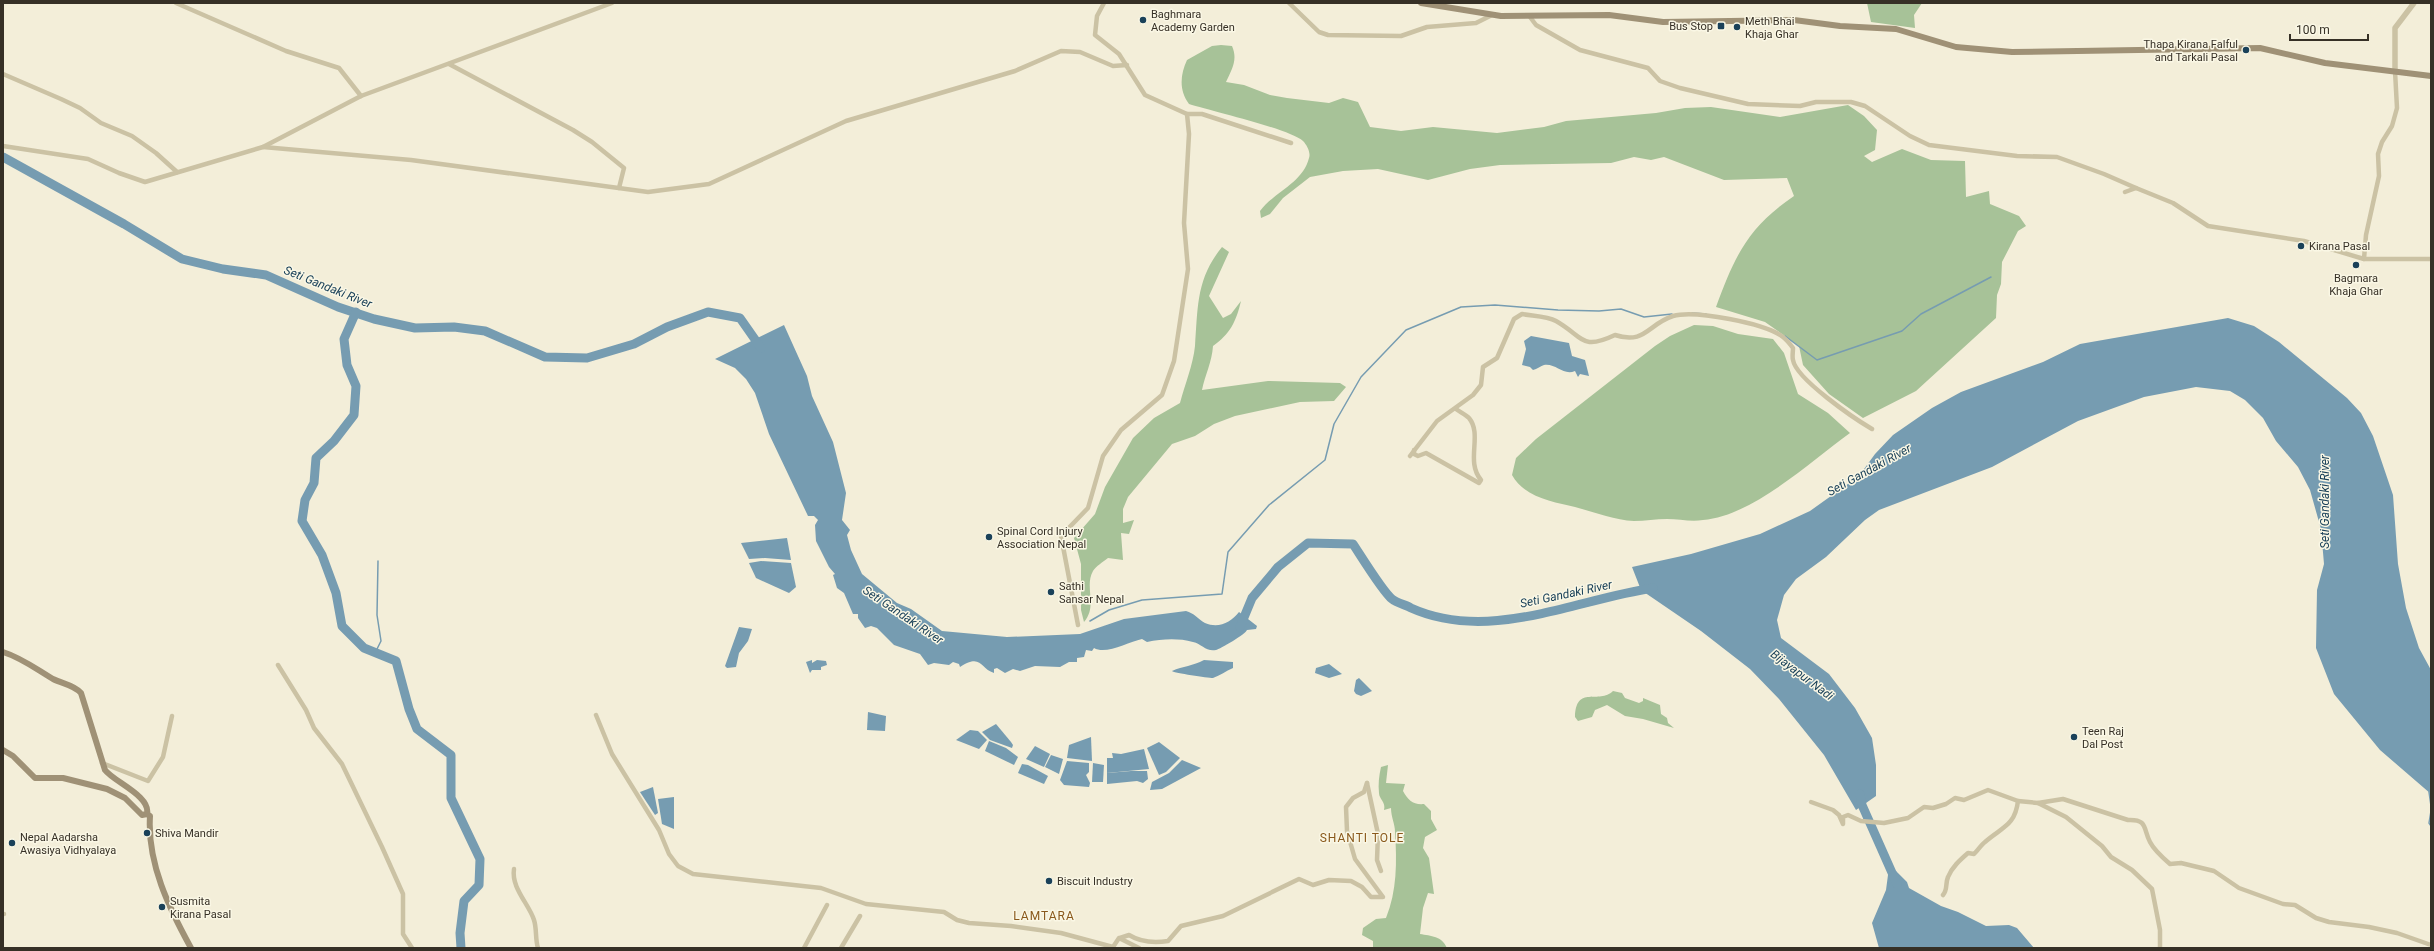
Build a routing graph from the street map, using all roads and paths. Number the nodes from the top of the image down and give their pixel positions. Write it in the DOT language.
graph roads {
  1 [pos="176,3"];
  2 [pos="612,3"];
  3 [pos="1104,3"];
  4 [pos="1290,3"];
  5 [pos="1421,3"];
  6 [pos="2414,3"];
  7 [pos="1492,15"];
  8 [pos="1530,17"];
  9 [pos="449,64"];
  10 [pos="1127,65"];
  11 [pos="2395,71"];
  12 [pos="3,74"];
  13 [pos="2431,76"];
  14 [pos="361,96"];
  15 [pos="1187,114"];
  16 [pos="1291,143"];
  17 [pos="3,146"];
  18 [pos="263,147"];
  19 [pos="177,172"];
  20 [pos="619,188"];
  21 [pos="2136,188"];
  22 [pos="2125,192"];
  23 [pos="2364,259"];
  24 [pos="2431,259"];
  25 [pos="1456,409"];
  26 [pos="1872,429"];
  27 [pos="1414,450"];
  28 [pos="1410,456"];
  29 [pos="1078,625"];
  30 [pos="3,652"];
  31 [pos="278,666"];
  32 [pos="596,714"];
  33 [pos="172,716"];
  34 [pos="3,750"];
  35 [pos="102,763"];
  36 [pos="2018,801"];
  37 [pos="1811,802"];
  38 [pos="2038,802"];
  39 [pos="147,814"];
  40 [pos="514,869"];
  41 [pos="1381,871"];
  42 [pos="1943,895"];
  43 [pos="827,905"];
  44 [pos="860,916"];
  45 [pos="1119,938"];
  46 [pos="2431,945"];
  47 [pos="191,948"];
  48 [pos="412,948"];
  49 [pos="538,948"];
  50 [pos="804,948"];
  51 [pos="841,948"];
  52 [pos="1139,948"];
  53 [pos="2160,948"];
  1 -- 14 [label="street"];
  2 -- 9 [label="street"];
  3 -- 10 [label="street"];
  4 -- 7 [label="street"];
  5 -- 7 [label="main road"];
  6 -- 11 [label="street"];
  7 -- 8 [label="main road"];
  8 -- 11 [label="main road"];
  8 -- 21 [label="street"];
  9 -- 14 [label="street"];
  9 -- 20 [label="street"];
  10 -- 15 [label="street"];
  10 -- 20 [label="street"];
  11 -- 13 [label="main road"];
  11 -- 23 [label="street"];
  12 -- 19 [label="street"];
  14 -- 18 [label="street"];
  15 -- 16 [label="street"];
  15 -- 29 [label="street"];
  17 -- 19 [label="street"];
  18 -- 19 [label="street"];
  18 -- 20 [label="street"];
  21 -- 22 [label="street"];
  21 -- 23 [label="street"];
  23 -- 24 [label="street"];
  25 -- 26 [label="street"];
  25 -- 27 [label="street"];
  25 -- 27 [label="street"];
  27 -- 28 [label="street"];
  30 -- 35 [label="main road"];
  31 -- 48 [label="street"];
  32 -- 45 [label="street"];
  33 -- 35 [label="street"];
  34 -- 39 [label="main road"];
  35 -- 39 [label="main road"];
  36 -- 37 [label="street"];
  36 -- 38 [label="street"];
  36 -- 42 [label="street"];
  38 -- 46 [label="street"];
  38 -- 53 [label="street"];
  39 -- 47 [label="main road"];
  40 -- 49 [label="street"];
  41 -- 45 [label="street"];
  43 -- 50 [label="street"];
  44 -- 51 [label="street"];
  45 -- 52 [label="street"];
}
